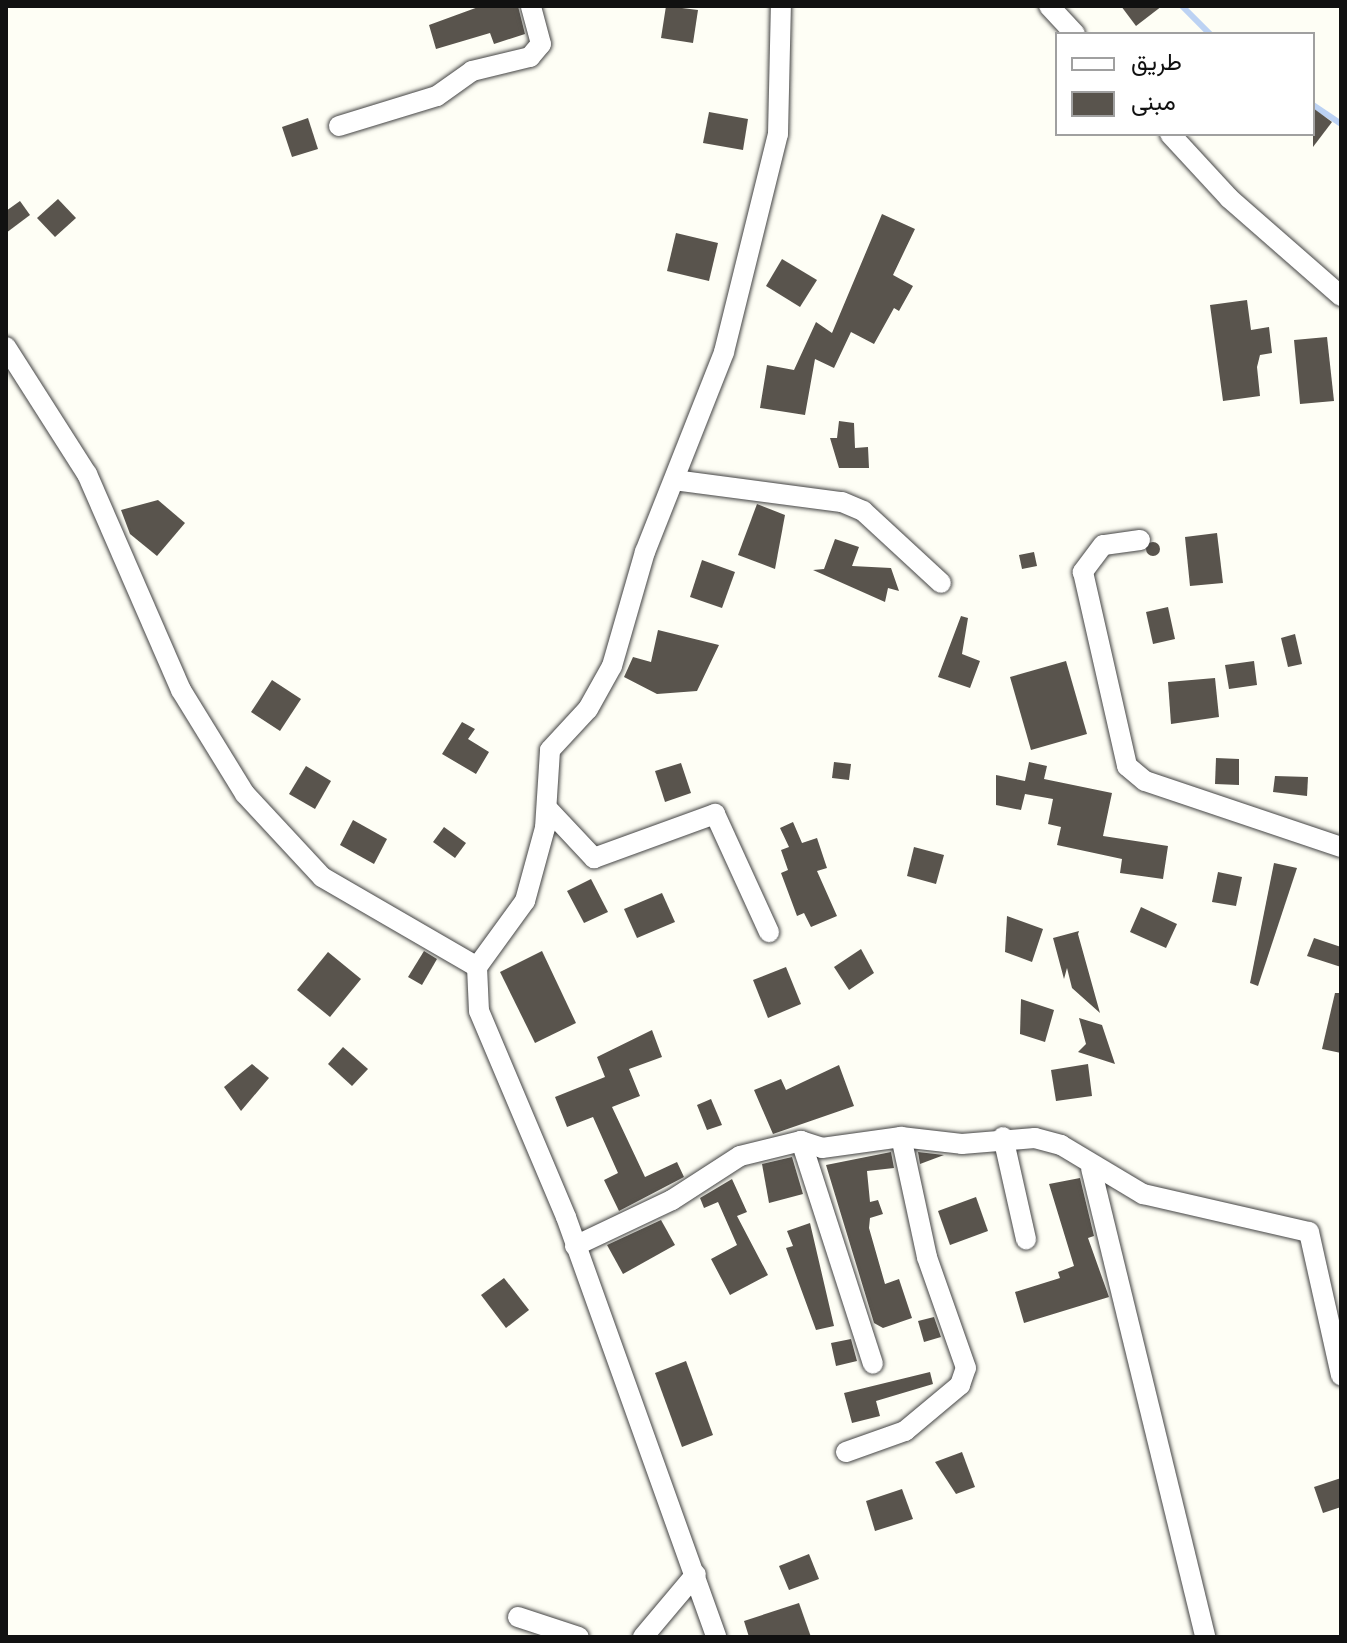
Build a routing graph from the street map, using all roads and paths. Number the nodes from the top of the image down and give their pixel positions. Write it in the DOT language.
graph roads {
  1 [pos="531,6"];
  2 [pos="781,6"];
  3 [pos="1049,6"];
  4 [pos="1073,32"];
  5 [pos="339,126"];
  6 [pos="1172,136"];
  7 [pos="1341,296"];
  8 [pos="6,347"];
  9 [pos="674,480"];
  10 [pos="1140,540"];
  11 [pos="941,583"];
  12 [pos="547,808"];
  13 [pos="1341,847"];
  14 [pos="769,932"];
  15 [pos="477,967"];
  16 [pos="901,1137"];
  17 [pos="1003,1137"];
  18 [pos="801,1141"];
  19 [pos="1091,1168"];
  20 [pos="1026,1239"];
  21 [pos="575,1246"];
  22 [pos="873,1364"];
  23 [pos="1341,1375"];
  24 [pos="846,1452"];
  25 [pos="696,1574"];
  26 [pos="518,1617"];
  27 [pos="579,1637"];
  28 [pos="643,1637"];
  29 [pos="716,1637"];
  30 [pos="1205,1637"];
  1 -- 5 [label="street"];
  2 -- 9 [label="street"];
  3 -- 4 [label="street"];
  6 -- 7 [label="street"];
  8 -- 15 [label="street"];
  9 -- 11 [label="street"];
  9 -- 12 [label="street"];
  10 -- 13 [label="street"];
  12 -- 14 [label="street"];
  12 -- 15 [label="street"];
  15 -- 21 [label="street"];
  16 -- 17 [label="street"];
  16 -- 18 [label="street"];
  16 -- 24 [label="street"];
  17 -- 19 [label="street"];
  17 -- 20 [label="street"];
  18 -- 21 [label="street"];
  18 -- 22 [label="street"];
  19 -- 23 [label="street"];
  19 -- 30 [label="street"];
  21 -- 25 [label="street"];
  25 -- 28 [label="street"];
  25 -- 29 [label="street"];
  26 -- 27 [label="street"];
}
